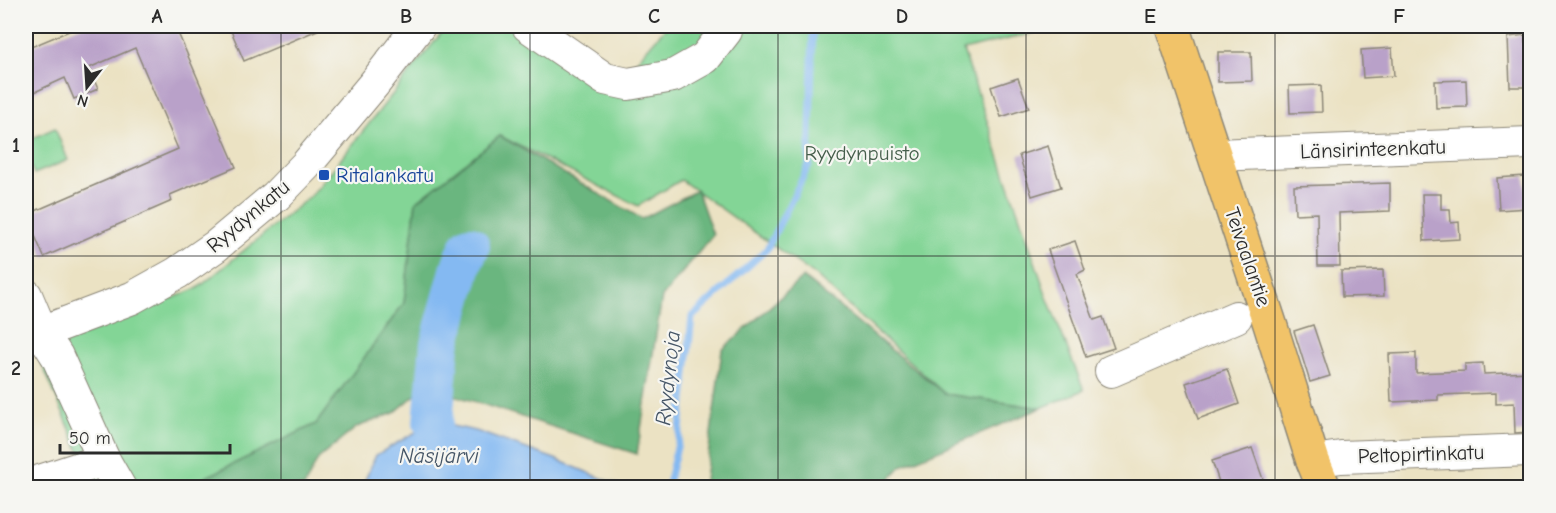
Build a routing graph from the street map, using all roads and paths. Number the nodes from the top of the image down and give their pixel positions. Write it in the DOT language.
graph roads {
  1 [pos="419,26"];
  2 [pos="528,26"];
  3 [pos="1172,26"];
  4 [pos="726,31"];
  5 [pos="1530,143"];
  6 [pos="1215,155"];
  7 [pos="26,295"];
  8 [pos="1236,317"];
  9 [pos="34,335"];
  10 [pos="1111,371"];
  11 [pos="1530,450"];
  12 [pos="104,460"];
  13 [pos="1320,479"];
  14 [pos="37,482"];
  15 [pos="120,488"];
  1 -- 9 [label="street, Ryydynkatu"];
  2 -- 4 [label="street"];
  3 -- 6 [label="main road, Teivaalantie"];
  5 -- 6 [label="street, Länsirinteenkatu"];
  6 -- 13 [label="main road, Teivaalantie"];
  7 -- 9 [label="street"];
  8 -- 10 [label="street"];
  9 -- 12 [label="street"];
  11 -- 13 [label="street, Peltopirtinkatu"];
  12 -- 14 [label="street"];
  12 -- 15 [label="street"];
}
